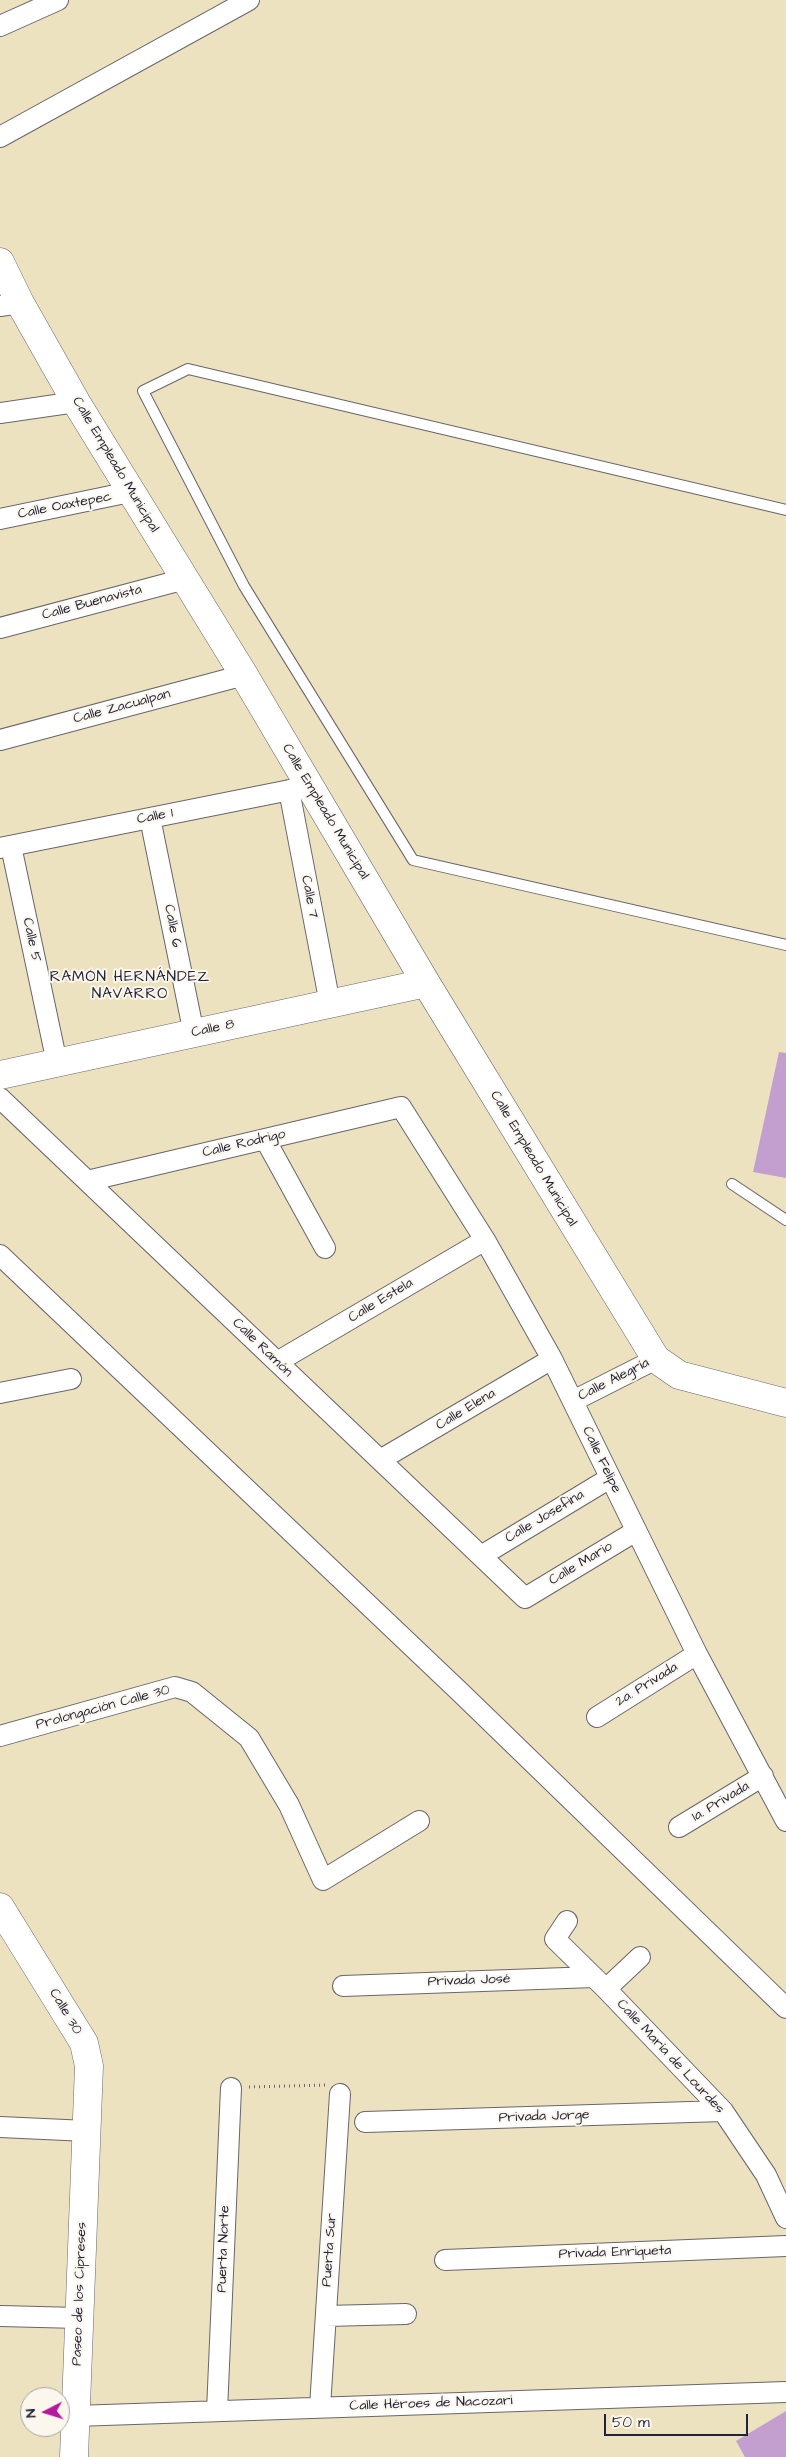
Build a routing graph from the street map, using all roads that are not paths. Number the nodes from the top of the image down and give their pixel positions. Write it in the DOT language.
graph roads {
  1 [pos="58,0"];
  2 [pos="249,0"];
  3 [pos="0,26"];
  4 [pos="0,137"];
  5 [pos="0,262"];
  6 [pos="10,304"];
  7 [pos="76,402"];
  8 [pos="0,413"];
  9 [pos="130,492"];
  10 [pos="786,510"];
  11 [pos="0,519"];
  12 [pos="185,578"];
  13 [pos="0,628"];
  14 [pos="244,675"];
  15 [pos="0,740"];
  16 [pos="299,788"];
  17 [pos="150,818"];
  18 [pos="6,847"];
  19 [pos="786,945"];
  20 [pos="426,984"];
  21 [pos="330,1004"];
  22 [pos="194,1034"];
  23 [pos="57,1063"];
  24 [pos="0,1076"];
  25 [pos="0,1098"];
  26 [pos="401,1107"];
  27 [pos="265,1139"];
  28 [pos="87,1181"];
  29 [pos="732,1184"];
  30 [pos="786,1220"];
  31 [pos="485,1240"];
  32 [pos="325,1248"];
  33 [pos="0,1255"];
  34 [pos="552,1359"];
  35 [pos="656,1359"];
  36 [pos="277,1362"];
  37 [pos="71,1379"];
  38 [pos="0,1393"];
  39 [pos="572,1401"];
  40 [pos="786,1403"];
  41 [pos="380,1460"];
  42 [pos="610,1478"];
  43 [pos="636,1531"];
  44 [pos="481,1556"];
  45 [pos="525,1598"];
  46 [pos="697,1654"];
  47 [pos="597,1717"];
  48 [pos="0,1736"];
  49 [pos="763,1776"];
  50 [pos="419,1821"];
  51 [pos="786,1821"];
  52 [pos="679,1827"];
  53 [pos="3,1916"];
  54 [pos="567,1921"];
  55 [pos="640,1957"];
  56 [pos="600,1983"];
  57 [pos="343,1986"];
  58 [pos="786,2008"];
  59 [pos="231,2088"];
  60 [pos="340,2094"];
  61 [pos="724,2111"];
  62 [pos="365,2122"];
  63 [pos="0,2127"];
  64 [pos="87,2131"];
  65 [pos="786,2218"];
  66 [pos="786,2246"];
  67 [pos="445,2260"];
  68 [pos="406,2314"];
  69 [pos="0,2316"];
  70 [pos="326,2316"];
  71 [pos="79,2318"];
  72 [pos="786,2392"];
  73 [pos="320,2407"];
  74 [pos="217,2411"];
  75 [pos="75,2416"];
  76 [pos="74,2457"];
  1 -- 3 [label="street"];
  2 -- 4 [label="street"];
  5 -- 6 [label="street, Calle Empleado Municipal"];
  6 -- 7 [label="street, Calle Empleado Municipal"];
  7 -- 8 [label="street"];
  7 -- 9 [label="street, Calle Empleado Municipal"];
  9 -- 11 [label="street, Calle Oaxtepec"];
  9 -- 12 [label="street, Calle Empleado Municipal"];
  10 -- 19 [label="lane"];
  12 -- 13 [label="street, Calle Buenavista"];
  12 -- 14 [label="street, Calle Empleado Municipal"];
  14 -- 15 [label="street, Calle Zacualpan"];
  14 -- 16 [label="street, Calle Empleado Municipal"];
  16 -- 17 [label="street, Calle 1"];
  16 -- 20 [label="street, Calle Empleado Municipal"];
  16 -- 21 [label="street, Calle 7"];
  17 -- 18 [label="street, Calle 1"];
  17 -- 22 [label="street, Calle 6"];
  18 -- 23 [label="street, Calle 5"];
  20 -- 21 [label="street, Calle 8"];
  20 -- 35 [label="street, Calle Empleado Municipal"];
  21 -- 22 [label="street, Calle 8"];
  22 -- 23 [label="street, Calle 8"];
  23 -- 24 [label="street, Calle 8"];
  25 -- 28 [label="street, Calle Ramón"];
  26 -- 27 [label="street, Calle Rodrigo"];
  26 -- 31 [label="street, Calle Felipe"];
  27 -- 28 [label="street, Calle Rodrigo"];
  27 -- 32 [label="street"];
  28 -- 36 [label="street, Calle Ramón"];
  29 -- 30 [label="lane"];
  31 -- 34 [label="street, Calle Felipe"];
  31 -- 36 [label="street, Calle Estela"];
  33 -- 58 [label="street"];
  34 -- 39 [label="street, Calle Felipe"];
  34 -- 41 [label="street, Calle Elena"];
  35 -- 39 [label="street, Calle Alegría"];
  35 -- 40 [label="street"];
  36 -- 41 [label="street, Calle Ramón"];
  37 -- 38 [label="street"];
  39 -- 42 [label="street, Calle Felipe"];
  41 -- 44 [label="street, Calle Ramón"];
  42 -- 43 [label="street, Calle Felipe"];
  42 -- 44 [label="street, Calle Josefina"];
  43 -- 45 [label="street, Calle Mario"];
  43 -- 46 [label="street, Calle Felipe"];
  44 -- 45 [label="street, Calle Ramón"];
  46 -- 47 [label="street, 2a. Privada"];
  46 -- 49 [label="street, Calle Felipe"];
  48 -- 50 [label="street, Prolongación Calle 30"];
  49 -- 51 [label="street, Calle Felipe"];
  49 -- 52 [label="street, 1a. Privada"];
  53 -- 64 [label="street, Calle 30"];
  54 -- 56 [label="street, Calle María de Lourdes"];
  55 -- 56 [label="street"];
  56 -- 57 [label="street, Privada José"];
  56 -- 61 [label="street, Calle María de Lourdes"];
  59 -- 74 [label="street, Puerta Norte"];
  60 -- 70 [label="street, Puerta Sur"];
  61 -- 62 [label="street, Privada Jorge"];
  61 -- 65 [label="street, Calle María de Lourdes"];
  63 -- 64 [label="street"];
  64 -- 71 [label="street, Paseo de los Cipreses"];
  66 -- 67 [label="street, Privada Enriqueta"];
  68 -- 70 [label="street"];
  69 -- 71 [label="street"];
  70 -- 73 [label="street, Puerta Sur"];
  71 -- 75 [label="street, Paseo de los Cipreses"];
  72 -- 73 [label="street, Calle Héroes de Nacozari"];
  73 -- 74 [label="street, Calle Héroes de Nacozari"];
  74 -- 75 [label="street, Calle Héroes de Nacozari"];
  75 -- 76 [label="street, Paseo de los Cipreses"];
}
